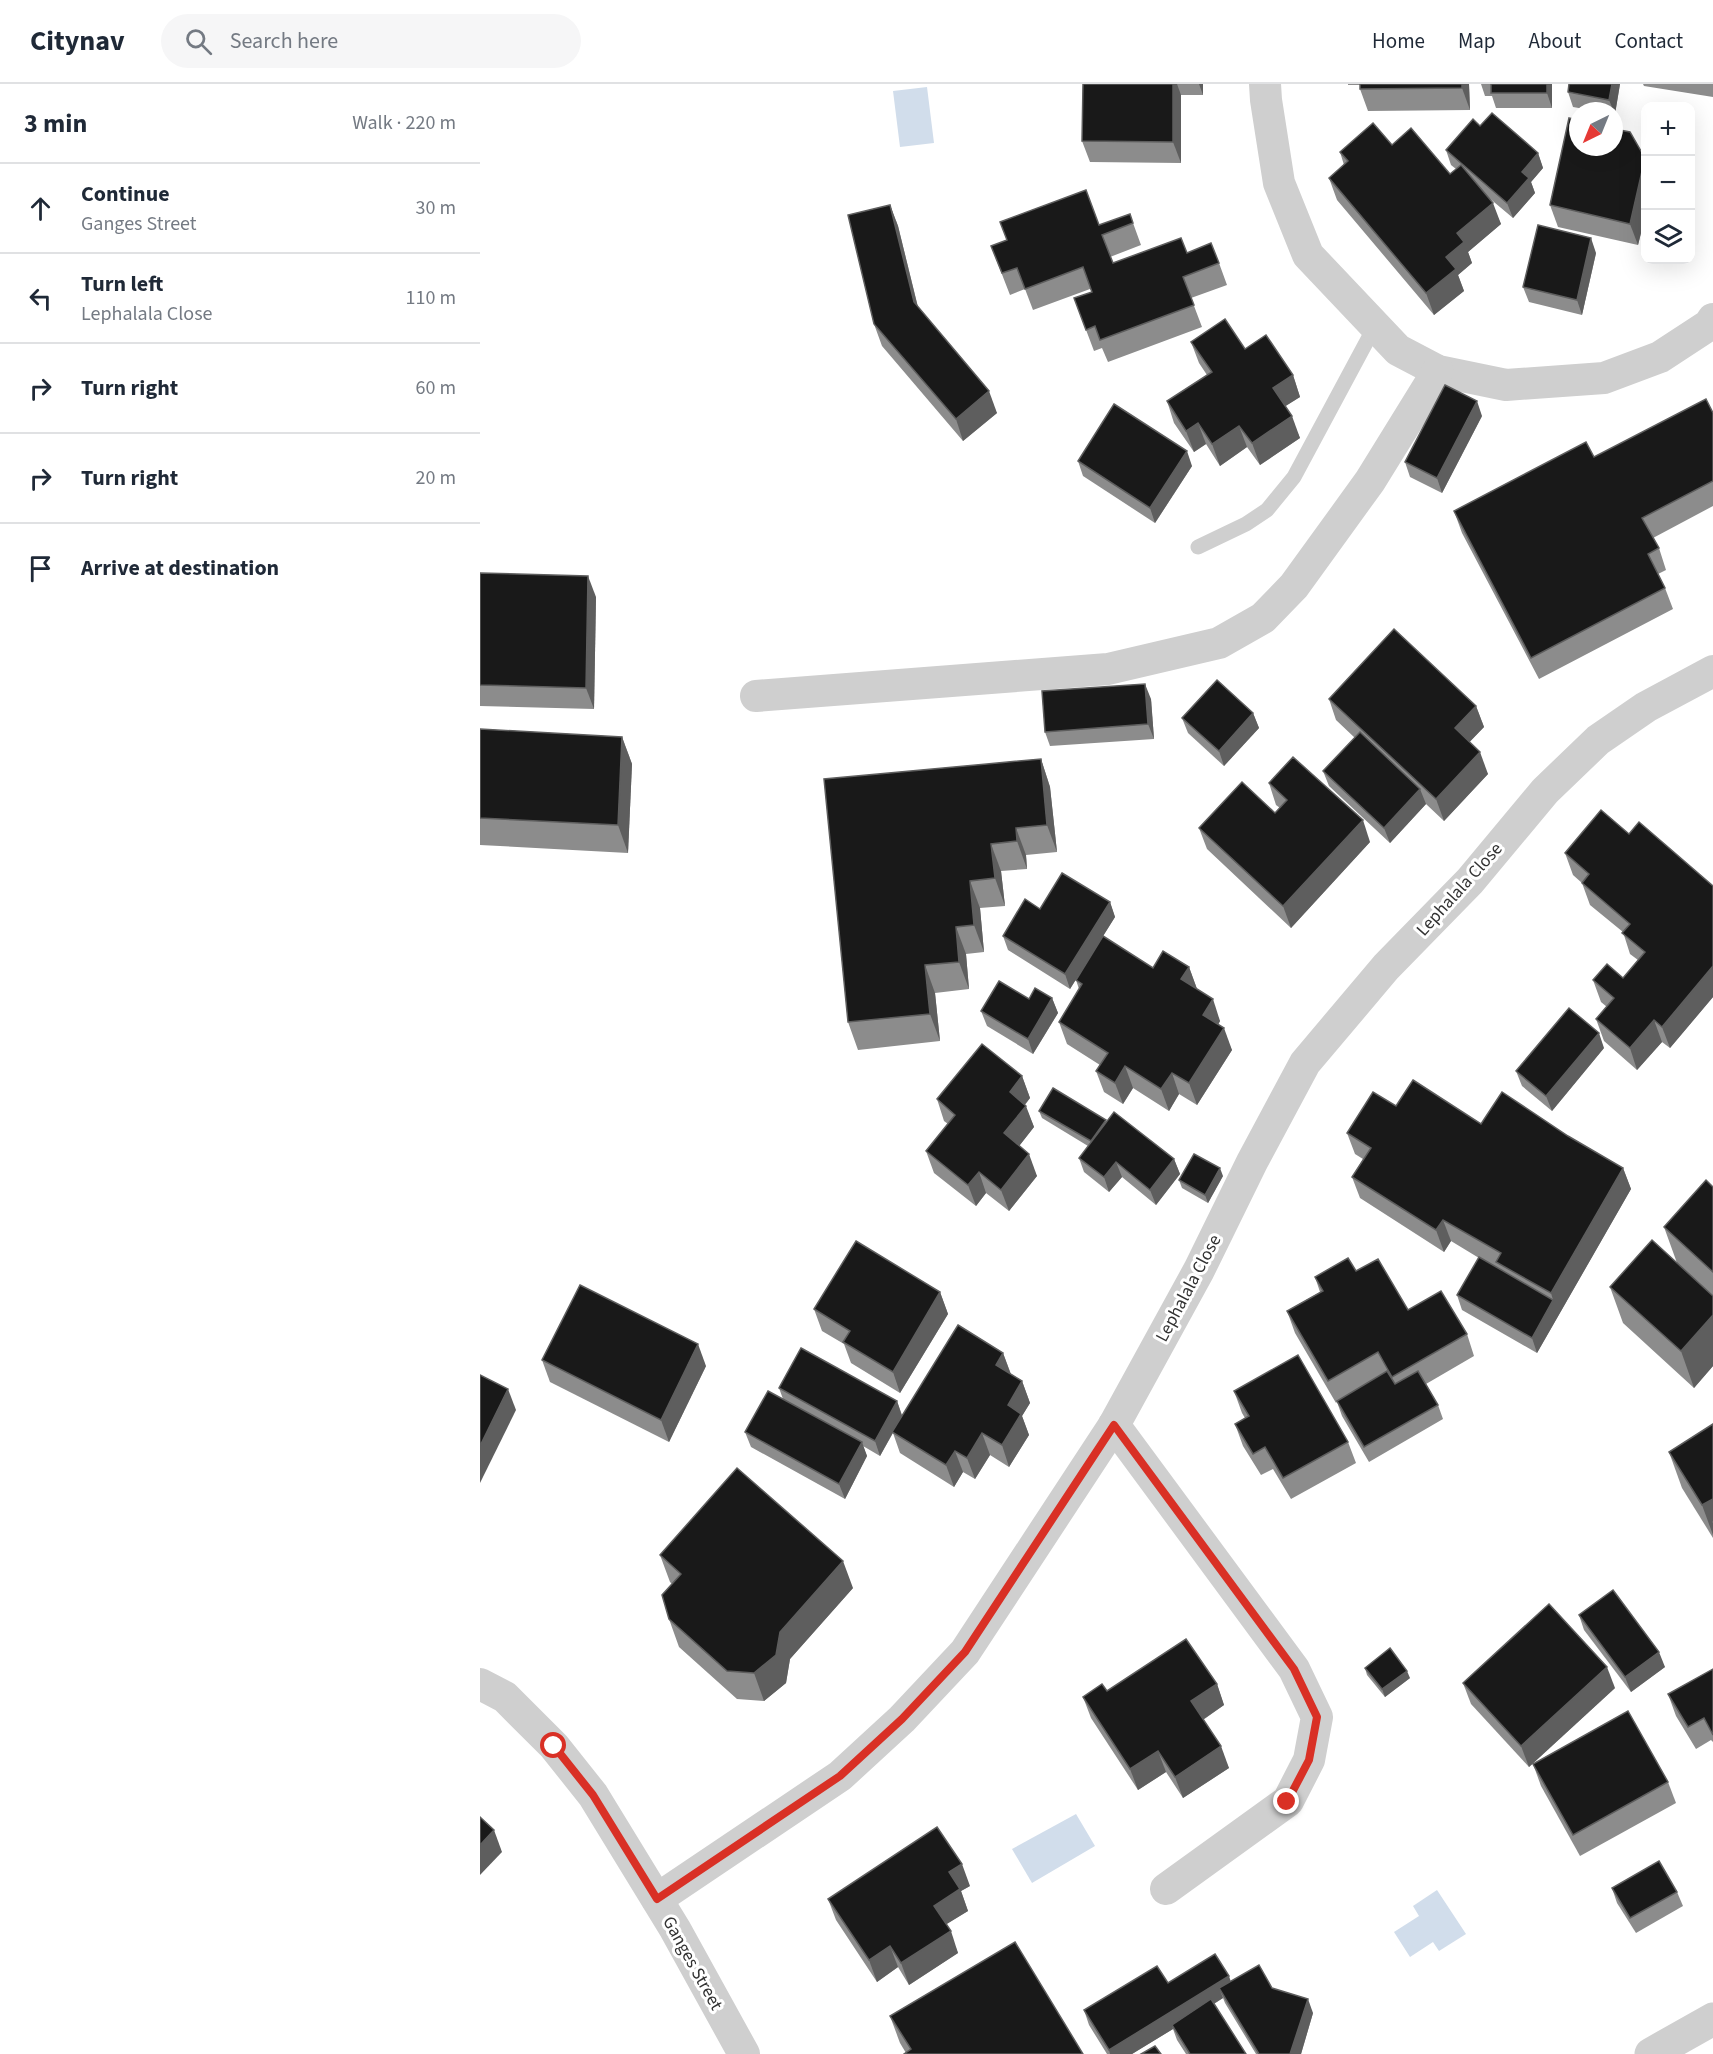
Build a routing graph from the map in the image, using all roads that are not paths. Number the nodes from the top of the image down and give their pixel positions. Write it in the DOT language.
graph roads {
  1 [pos="1265,84"];
  2 [pos="1713,319"];
  3 [pos="1375,326"];
  4 [pos="1438,371"];
  5 [pos="1198,547"];
  6 [pos="1713,671"];
  7 [pos="756,696"];
  8 [pos="1114,1425"];
  9 [pos="480,1684"];
  10 [pos="1166,1889"];
  11 [pos="657,1899"];
  12 [pos="1713,2019"];
  13 [pos="744,2054"];
  14 [pos="1650,2054"];
  1 -- 3 [label="street"];
  2 -- 4 [label="street"];
  3 -- 4 [label="street"];
  3 -- 5 [label="lane"];
  4 -- 7 [label="street"];
  6 -- 8 [label="street, Lephalala Close"];
  8 -- 10 [label="street"];
  8 -- 11 [label="street, Lephalala Close"];
  9 -- 11 [label="street, Ganges Street"];
  11 -- 13 [label="street, Ganges Street"];
  12 -- 14 [label="street"];
}
